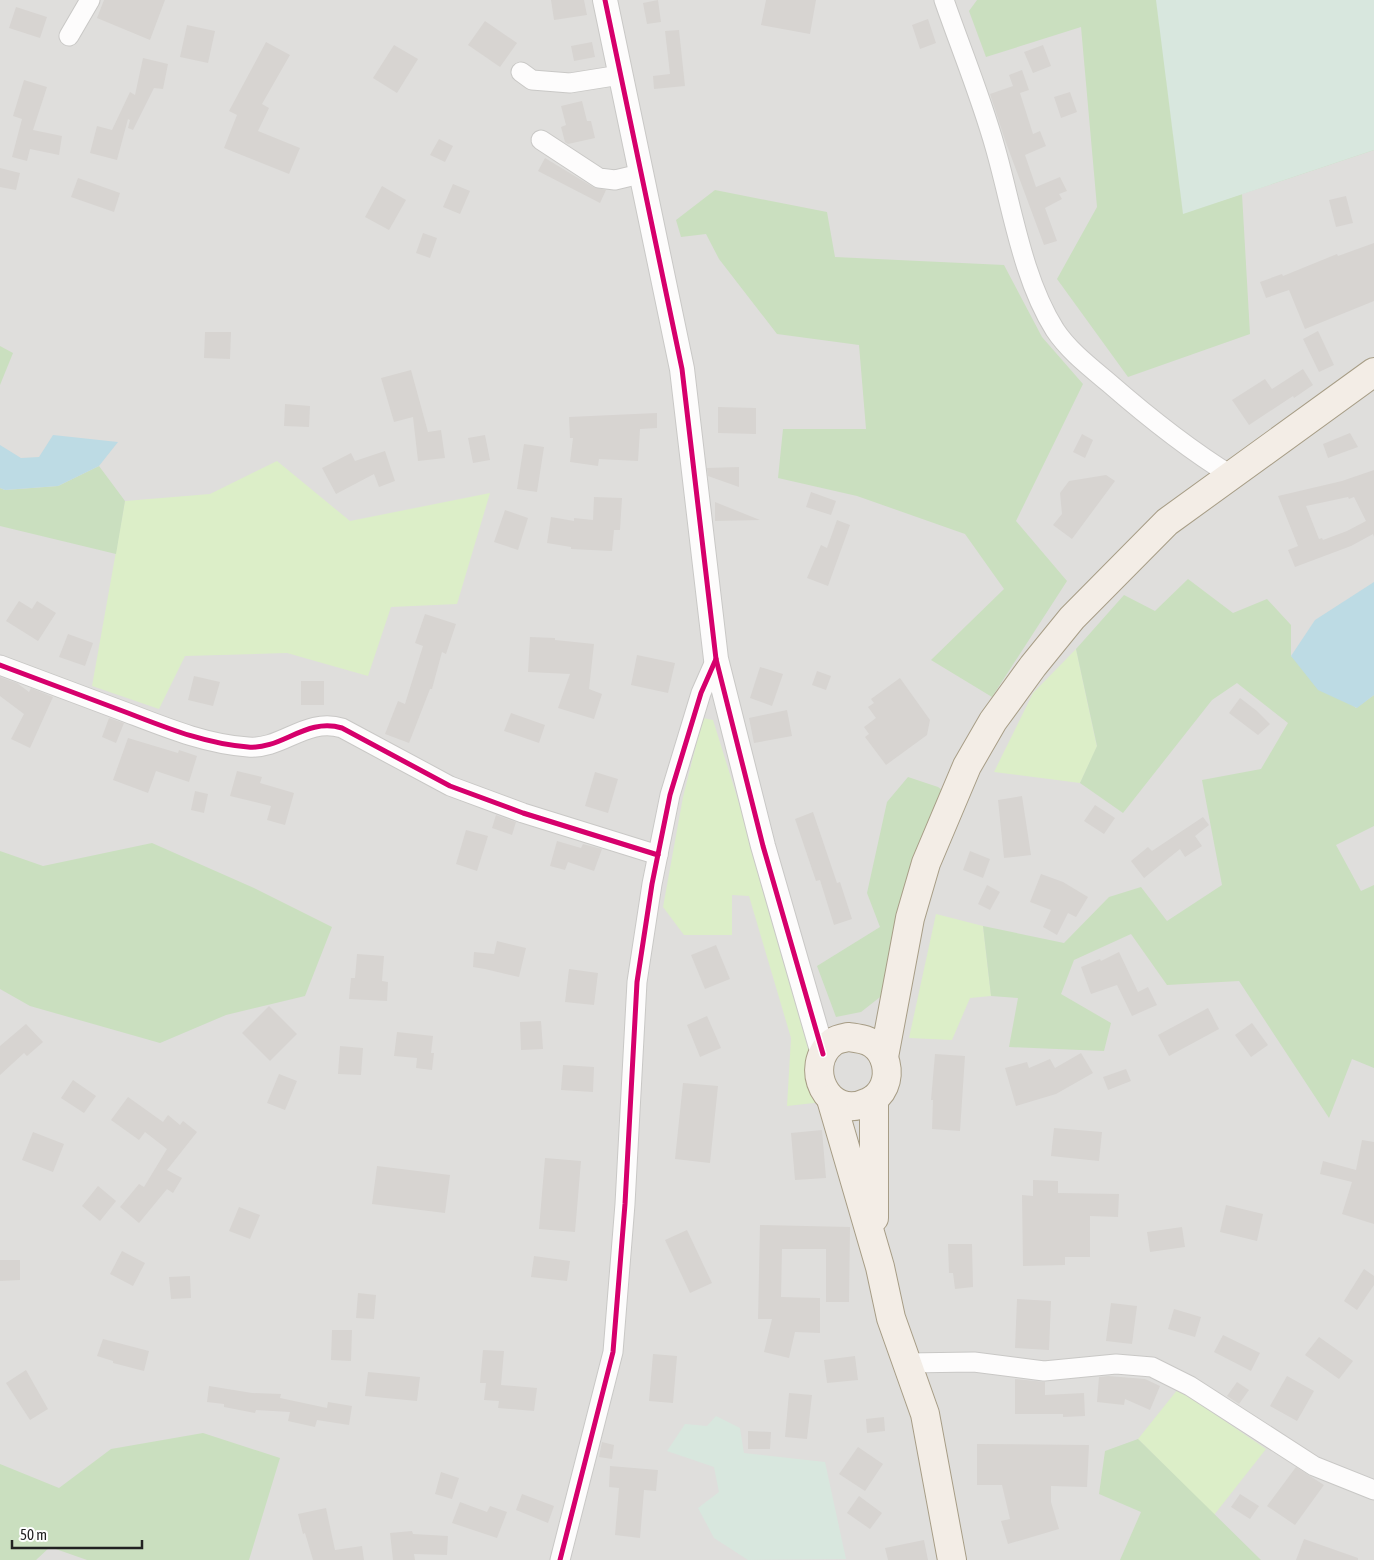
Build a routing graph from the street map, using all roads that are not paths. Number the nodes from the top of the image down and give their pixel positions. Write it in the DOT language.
graph roads {
  1 [pos="90,0"];
  2 [pos="605,0"];
  3 [pos="944,0"];
  4 [pos="69,36"];
  5 [pos="521,72"];
  6 [pos="620,75"];
  7 [pos="541,140"];
  8 [pos="640,174"];
  9 [pos="1374,372"];
  10 [pos="1232,476"];
  11 [pos="716,659"];
  12 [pos="0,665"];
  13 [pos="658,855"];
  14 [pos="823,1054"];
  15 [pos="884,1057"];
  16 [pos="831,1099"];
  17 [pos="874,1099"];
  18 [pos="874,1250"];
  19 [pos="906,1363"];
  20 [pos="1374,1490"];
  21 [pos="560,1560"];
  22 [pos="952,1560"];
  1 -- 4 [label="street"];
  2 -- 6 [label="street"];
  3 -- 10 [label="street"];
  5 -- 6 [label="street"];
  6 -- 8 [label="street"];
  7 -- 8 [label="street"];
  8 -- 11 [label="street"];
  9 -- 10 [label="main road"];
  10 -- 15 [label="main road"];
  11 -- 13 [label="street"];
  11 -- 14 [label="street"];
  12 -- 13 [label="street"];
  13 -- 21 [label="street"];
  14 -- 15 [label="main road"];
  14 -- 16 [label="main road"];
  15 -- 17 [label="main road"];
  16 -- 17 [label="main road"];
  16 -- 18 [label="main road"];
  17 -- 18 [label="main road"];
  18 -- 19 [label="main road"];
  19 -- 20 [label="street"];
  19 -- 22 [label="main road"];
}
